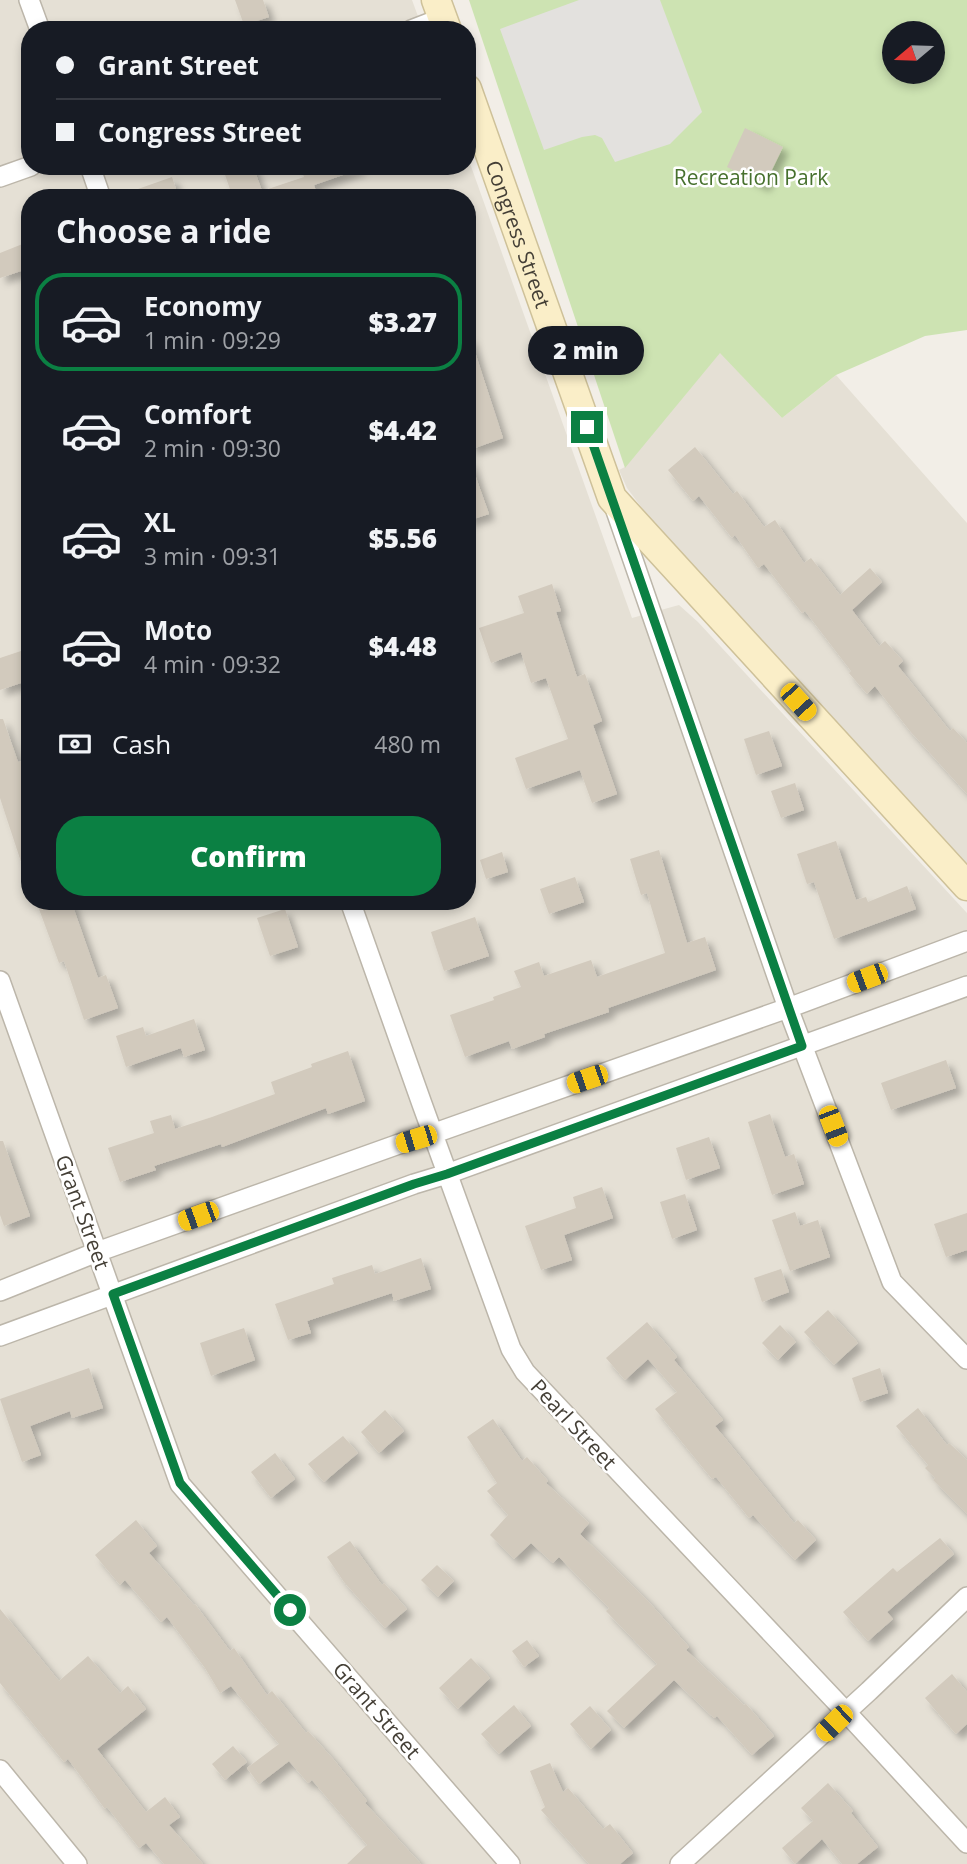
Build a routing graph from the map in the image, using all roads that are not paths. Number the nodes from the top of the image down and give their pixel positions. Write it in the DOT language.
graph roads {
  1 [pos="29,0"];
  2 [pos="37,21"];
  3 [pos="476,115"];
  4 [pos="21,170"];
  5 [pos="0,177"];
  6 [pos="611,498"];
  7 [pos="967,886"];
  8 [pos="354,910"];
  9 [pos="967,940"];
  10 [pos="0,981"];
  11 [pos="967,986"];
  12 [pos="788,1009"];
  13 [pos="802,1046"];
  14 [pos="432,1134"];
  15 [pos="447,1174"];
  16 [pos="97,1252"];
  17 [pos="0,1291"];
  18 [pos="113,1294"];
  19 [pos="0,1336"];
  20 [pos="967,1359"];
  21 [pos="967,1597"];
  22 [pos="845,1711"];
  23 [pos="0,1770"];
  24 [pos="967,1843"];
  25 [pos="77,1864"];
  26 [pos="510,1864"];
  27 [pos="680,1864"];
  1 -- 2 [label="street"];
  3 -- 6 [label="street, Congress Street"];
  4 -- 5 [label="street"];
  6 -- 7 [label="street"];
  6 -- 12 [label="street"];
  8 -- 14 [label="street, Pearl Street"];
  9 -- 12 [label="street"];
  10 -- 16 [label="street, Grant Street"];
  11 -- 13 [label="street"];
  12 -- 13 [label="street"];
  12 -- 14 [label="street"];
  13 -- 15 [label="street"];
  13 -- 20 [label="street"];
  14 -- 15 [label="street, Pearl Street"];
  14 -- 16 [label="street"];
  15 -- 18 [label="street"];
  15 -- 22 [label="street, Pearl Street"];
  16 -- 17 [label="street"];
  16 -- 18 [label="street, Grant Street"];
  18 -- 19 [label="street"];
  18 -- 26 [label="street, Grant Street"];
  21 -- 22 [label="street"];
  22 -- 24 [label="street, Pearl Street"];
  22 -- 27 [label="street"];
  23 -- 25 [label="street"];
}
